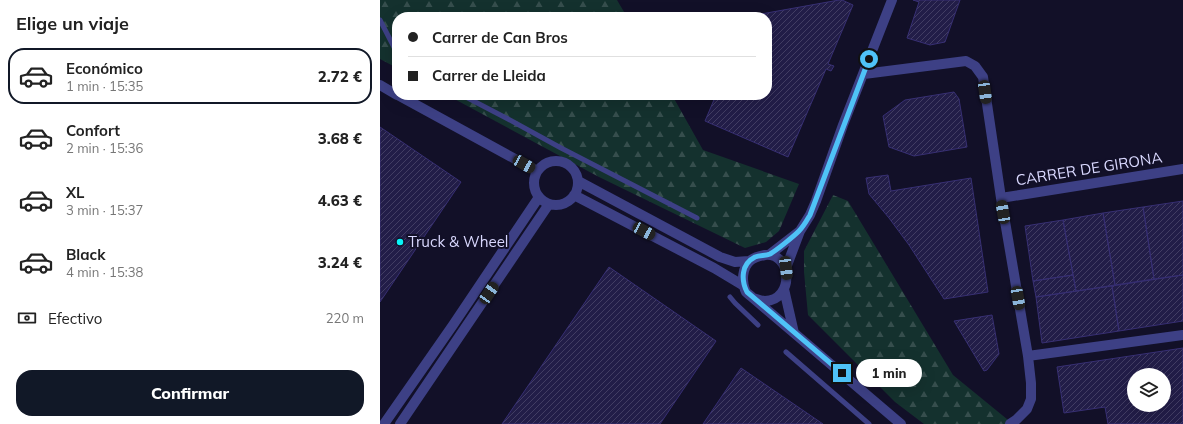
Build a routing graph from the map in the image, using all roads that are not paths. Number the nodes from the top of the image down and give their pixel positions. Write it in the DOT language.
graph roads {
  1 [pos="892,0"];
  2 [pos="380,20"];
  3 [pos="392,43"];
  4 [pos="864,74"];
  5 [pos="380,85"];
  6 [pos="392,92"];
  7 [pos="406,100"];
  8 [pos="472,100"];
  9 [pos="1183,169"];
  10 [pos="538,171"];
  11 [pos="578,182"];
  12 [pos="574,195"];
  13 [pos="540,197"];
  14 [pos="1001,198"];
  15 [pos="549,204"];
  16 [pos="697,218"];
  17 [pos="800,230"];
  18 [pos="769,255"];
  19 [pos="749,261"];
  20 [pos="786,268"];
  21 [pos="744,286"];
  22 [pos="784,289"];
  23 [pos="730,297"];
  24 [pos="753,298"];
  25 [pos="758,325"];
  26 [pos="794,333"];
  27 [pos="1183,335"];
  28 [pos="786,352"];
  29 [pos="1028,356"];
  30 [pos="384,424"];
  31 [pos="400,424"];
  32 [pos="868,424"];
  33 [pos="901,424"];
  34 [pos="1010,424"];
  1 -- 4 [label="street"];
  2 -- 3 [label="lane"];
  4 -- 14 [label="street"];
  4 -- 17 [label="street"];
  5 -- 6 [label="street"];
  7 -- 10 [label="street"];
  8 -- 16 [label="lane"];
  9 -- 14 [label="street, CARRER DE GIRONA"];
  10 -- 11 [label="street"];
  10 -- 13 [label="street"];
  11 -- 12 [label="street"];
  11 -- 19 [label="street"];
  12 -- 15 [label="street"];
  12 -- 21 [label="street"];
  13 -- 15 [label="street"];
  13 -- 30 [label="street"];
  14 -- 29 [label="street"];
  15 -- 31 [label="street"];
  17 -- 18 [label="street"];
  17 -- 20 [label="street"];
  18 -- 19 [label="street"];
  18 -- 20 [label="street"];
  19 -- 21 [label="street"];
  20 -- 22 [label="street"];
  21 -- 24 [label="street"];
  22 -- 24 [label="street"];
  22 -- 26 [label="street"];
  23 -- 25 [label="lane"];
  24 -- 26 [label="street"];
  26 -- 33 [label="street"];
  27 -- 29 [label="street"];
  28 -- 32 [label="lane"];
  29 -- 34 [label="street"];
}
